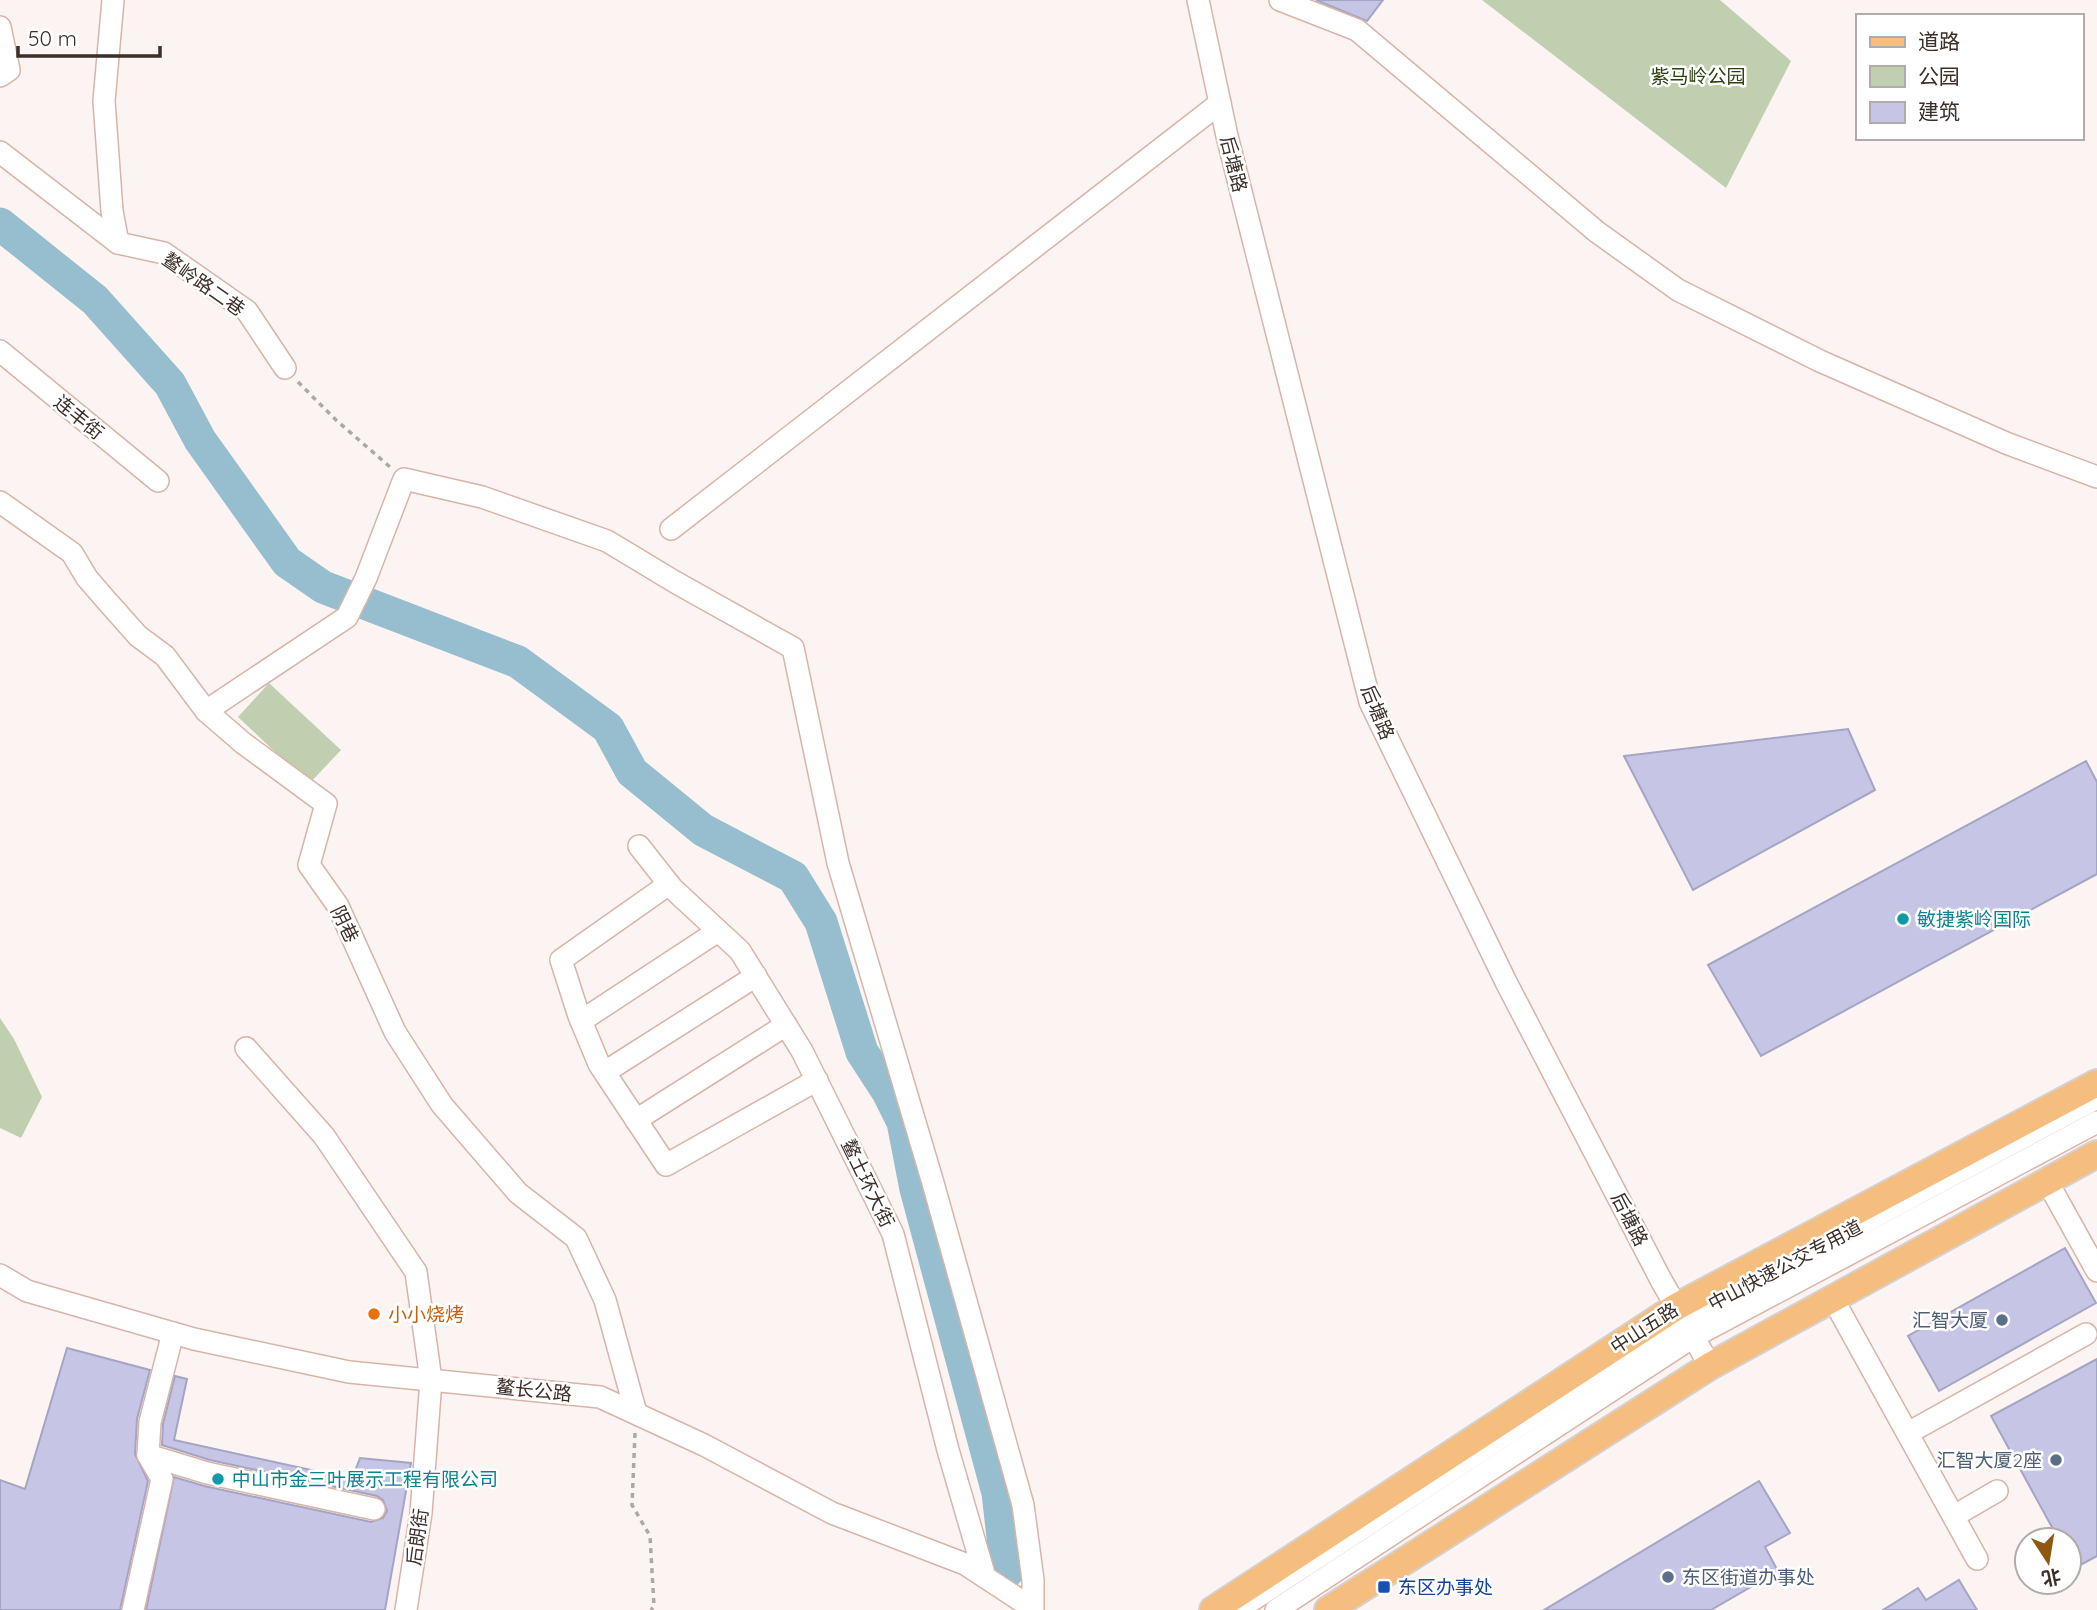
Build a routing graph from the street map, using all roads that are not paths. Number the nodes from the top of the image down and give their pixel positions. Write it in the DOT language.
graph roads {
  1 [pos="113,0"];
  2 [pos="1198,0"];
  3 [pos="1280,0"];
  4 [pos="0,27"];
  5 [pos="0,76"];
  6 [pos="1220,103"];
  7 [pos="0,152"];
  8 [pos="118,243"];
  9 [pos="0,351"];
  10 [pos="285,368"];
  11 [pos="2097,477"];
  12 [pos="158,481"];
  13 [pos="0,502"];
  14 [pos="671,529"];
  15 [pos="206,711"];
  16 [pos="639,846"];
  17 [pos="669,884"];
  18 [pos="718,931"];
  19 [pos="756,976"];
  20 [pos="581,1021"];
  21 [pos="786,1025"];
  22 [pos="246,1048"];
  23 [pos="605,1072"];
  24 [pos="817,1080"];
  25 [pos="2097,1083"];
  26 [pos="2097,1098"];
  27 [pos="636,1120"];
  28 [pos="2097,1122"];
  29 [pos="2097,1154"];
  30 [pos="2047,1181"];
  31 [pos="2097,1271"];
  32 [pos="0,1275"];
  33 [pos="1833,1299"];
  34 [pos="1684,1321"];
  35 [pos="173,1333"];
  36 [pos="2086,1334"];
  37 [pos="1710,1366"];
  38 [pos="431,1380"];
  39 [pos="636,1413"];
  40 [pos="1908,1433"];
  41 [pos="148,1455"];
  42 [pos="1997,1491"];
  43 [pos="374,1509"];
  44 [pos="1954,1516"];
  45 [pos="1977,1559"];
  46 [pos="985,1577"];
  47 [pos="133,1610"];
  48 [pos="406,1610"];
  49 [pos="1032,1610"];
  50 [pos="1213,1610"];
  51 [pos="1237,1610"];
  52 [pos="1276,1610"];
  53 [pos="1328,1610"];
  1 -- 8 [label="street"];
  2 -- 6 [label="street, 后塘路"];
  3 -- 11 [label="street"];
  4 -- 5 [label="street"];
  6 -- 14 [label="street"];
  6 -- 34 [label="street, 后塘路"];
  7 -- 8 [label="street, 鳌岭路二巷"];
  8 -- 10 [label="street, 鳌岭路二巷"];
  9 -- 12 [label="street, 连丰街"];
  13 -- 15 [label="street, 阴巷"];
  15 -- 39 [label="street, 阴巷"];
  15 -- 49 [label="street"];
  16 -- 17 [label="street, 鳌土环大街"];
  17 -- 18 [label="street, 鳌土环大街"];
  17 -- 20 [label="street"];
  18 -- 19 [label="street, 鳌土环大街"];
  18 -- 20 [label="street"];
  19 -- 21 [label="street, 鳌土环大街"];
  19 -- 23 [label="street"];
  20 -- 23 [label="street"];
  21 -- 24 [label="street, 鳌土环大街"];
  21 -- 27 [label="street"];
  22 -- 38 [label="street, 后朗街"];
  23 -- 27 [label="street"];
  24 -- 27 [label="street"];
  24 -- 46 [label="street, 鳌土环大街"];
  25 -- 34 [label="main road, 中山五路"];
  26 -- 34 [label="street, 中山快速公交专用道"];
  28 -- 34 [label="street, 中山快速公交专用道"];
  29 -- 30 [label="main road"];
  30 -- 31 [label="street"];
  30 -- 33 [label="main road"];
  32 -- 35 [label="street, 鳌长公路"];
  33 -- 37 [label="main road"];
  33 -- 40 [label="street"];
  34 -- 37 [label="street, 后塘路"];
  34 -- 50 [label="main road, 中山五路"];
  34 -- 51 [label="street, 中山快速公交专用道"];
  34 -- 52 [label="street, 中山快速公交专用道"];
  35 -- 38 [label="street, 鳌长公路"];
  35 -- 41 [label="street"];
  36 -- 40 [label="street"];
  37 -- 53 [label="main road"];
  38 -- 39 [label="street, 鳌长公路"];
  38 -- 48 [label="street, 后朗街"];
  39 -- 46 [label="street, 鳌长公路"];
  40 -- 44 [label="street"];
  41 -- 43 [label="street"];
  41 -- 47 [label="street"];
  42 -- 44 [label="street"];
  44 -- 45 [label="street"];
  46 -- 49 [label="street, 鳌长公路"];
}
